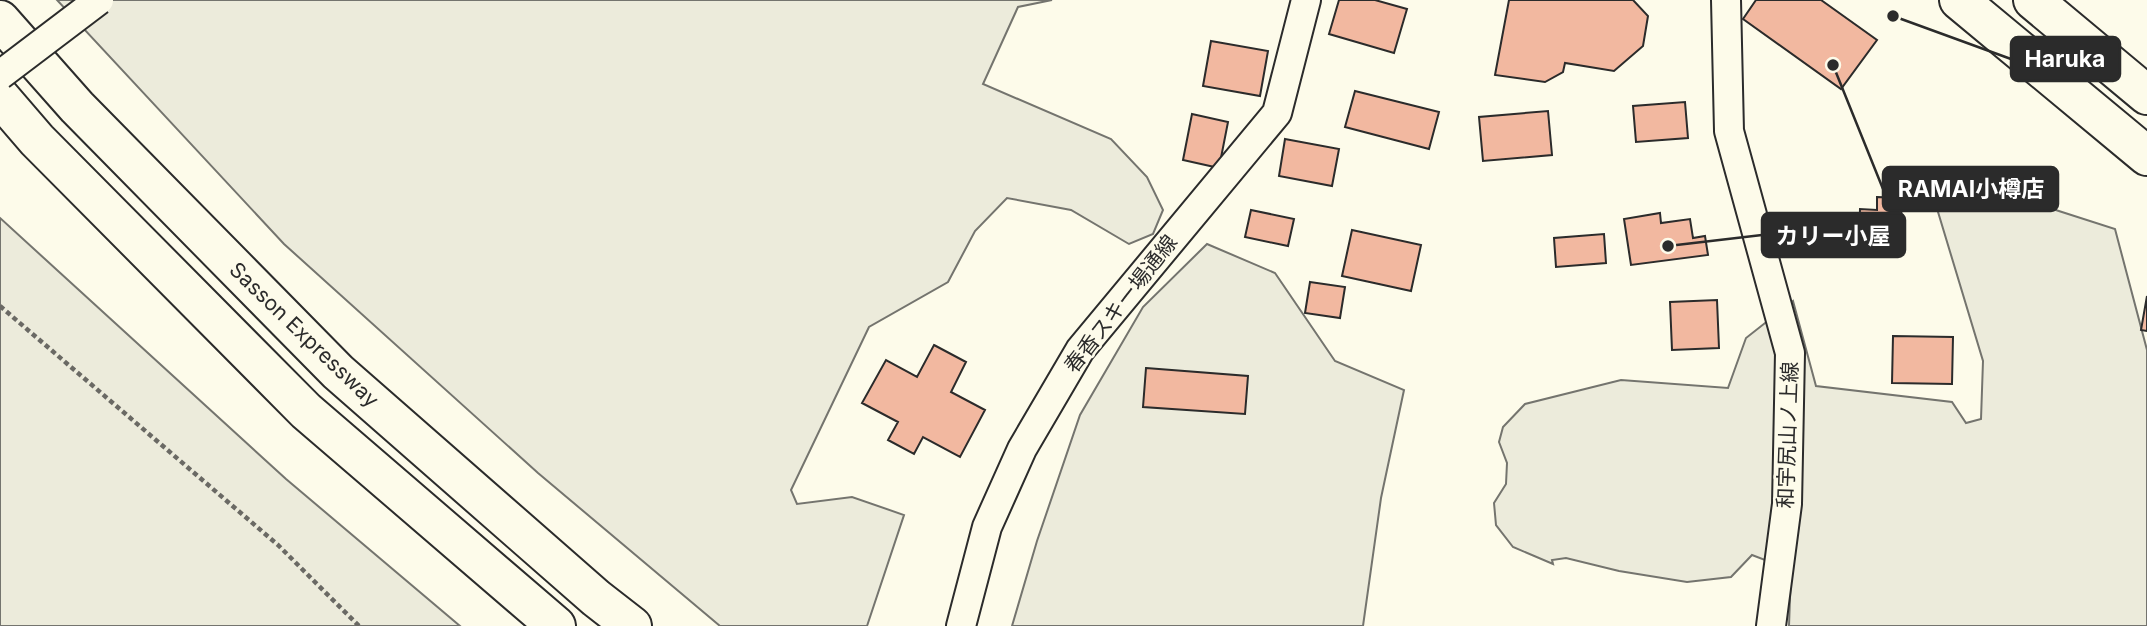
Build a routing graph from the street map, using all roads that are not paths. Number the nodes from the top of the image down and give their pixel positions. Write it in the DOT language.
graph roads {
  1 [pos="99,0"];
  2 [pos="1306,0"];
  3 [pos="1726,0"];
  4 [pos="1959,0"];
  5 [pos="2033,0"];
  6 [pos="0,20"];
  7 [pos="0,75"];
  8 [pos="2147,95"];
  9 [pos="0,97"];
  10 [pos="2147,156"];
  11 [pos="556,626"];
  12 [pos="632,626"];
  13 [pos="961,626"];
  14 [pos="1771,626"];
  1 -- 7 [label="street, bridge"];
  2 -- 13 [label="street, 春香スキー場通線"];
  3 -- 14 [label="street, 和宇尻山ノ上線"];
  4 -- 10 [label="highway"];
  5 -- 8 [label="highway"];
  6 -- 12 [label="highway, Sasson Expressway"];
  9 -- 11 [label="highway"];
}
